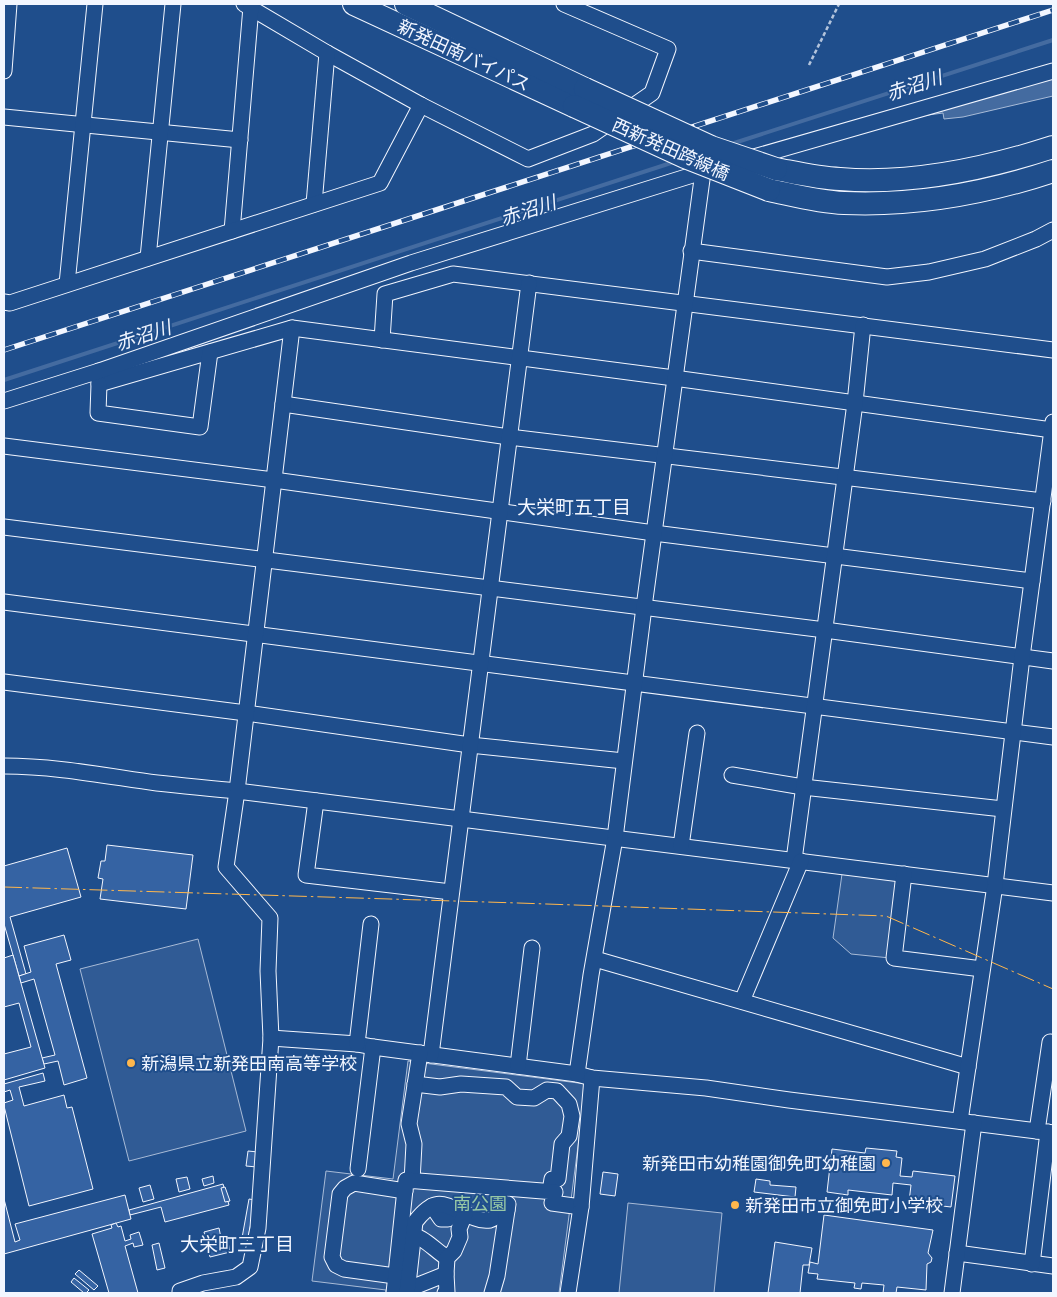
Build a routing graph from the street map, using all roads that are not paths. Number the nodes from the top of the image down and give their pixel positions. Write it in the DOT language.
graph roads {
  1 [pos="9,4"];
  2 [pos="95,4"];
  3 [pos="173,4"];
  4 [pos="354,4"];
  5 [pos="406,4"];
  6 [pos="564,4"];
  7 [pos="247,6"];
  8 [pos="327,53"];
  9 [pos="4,71"];
  10 [pos="1053,71"];
  11 [pos="579,98"];
  12 [pos="421,105"];
  13 [pos="4,117"];
  14 [pos="83,125"];
  15 [pos="161,132"];
  16 [pos="240,140"];
  17 [pos="1053,147"];
  18 [pos="1053,171"];
  19 [pos="703,172"];
  20 [pos="314,204"];
  21 [pos="1053,230"];
  22 [pos="232,231"];
  23 [pos="691,251"];
  24 [pos="148,258"];
  25 [pos="528,283"];
  26 [pos="67,284"];
  27 [pos="4,302"];
  28 [pos="685,302"];
  29 [pos="863,326"];
  30 [pos="292,328"];
  31 [pos="382,340"];
  32 [pos="1053,350"];
  33 [pos="210,352"];
  34 [pos="520,358"];
  35 [pos="99,377"];
  36 [pos="674,378"];
  37 [pos="4,401"];
  38 [pos="855,403"];
  39 [pos="283,404"];
  40 [pos="1053,426"];
  41 [pos="509,437"];
  42 [pos="4,446"];
  43 [pos="664,455"];
  44 [pos="845,478"];
  45 [pos="274,480"];
  46 [pos="1043,501"];
  47 [pos="500,512"];
  48 [pos="4,527"];
  49 [pos="654,533"];
  50 [pos="834,555"];
  51 [pos="264,560"];
  52 [pos="1032,581"];
  53 [pos="490,589"];
  54 [pos="4,602"];
  55 [pos="644,607"];
  56 [pos="824,630"];
  57 [pos="256,635"];
  58 [pos="1022,657"];
  59 [pos="1053,661"];
  60 [pos="480,663"];
  61 [pos="4,682"];
  62 [pos="634,683"];
  63 [pos="814,706"];
  64 [pos="246,713"];
  65 [pos="1012,731"];
  66 [pos="697,733"];
  67 [pos="1053,737"];
  68 [pos="470,745"];
  69 [pos="624,761"];
  70 [pos="4,766"];
  71 [pos="732,775"];
  72 [pos="803,787"];
  73 [pos="237,791"];
  74 [pos="316,801"];
  75 [pos="1004,809"];
  76 [pos="460,819"];
  77 [pos="615,838"];
  78 [pos="681,846"];
  79 [pos="797,861"];
  80 [pos="904,874"];
  81 [pos="995,885"];
  82 [pos="451,892"];
  83 [pos="1053,892"];
  84 [pos="372,924"];
  85 [pos="532,948"];
  86 [pos="595,959"];
  87 [pos="982,969"];
  88 [pos="742,1001"];
  89 [pos="271,1038"];
  90 [pos="1050,1042"];
  91 [pos="357,1044"];
  92 [pos="373,1047"];
  93 [pos="425,1054"];
  94 [pos="518,1066"];
  95 [pos="968,1067"];
  96 [pos="577,1074"];
  97 [pos="592,1078"];
  98 [pos="416,1084"];
  99 [pos="967,1122"];
  100 [pos="1046,1132"];
  101 [pos="358,1169"];
  102 [pos="408,1186"];
  103 [pos="510,1188"];
  104 [pos="550,1191"];
  105 [pos="581,1207"];
  106 [pos="507,1210"];
  107 [pos="461,1212"];
  108 [pos="406,1233"];
  109 [pos="957,1253"];
  110 [pos="447,1258"];
  111 [pos="1032,1264"];
  112 [pos="1053,1266"];
  113 [pos="446,1274"];
  114 [pos="403,1285"];
  115 [pos="180,1293"];
  116 [pos="394,1293"];
  117 [pos="449,1293"];
  118 [pos="492,1293"];
  119 [pos="568,1293"];
  120 [pos="952,1293"];
  1 -- 9 [label="street"];
  2 -- 14 [label="street"];
  3 -- 15 [label="street"];
  4 -- 11 [label="highway, 新発田南バイパス"];
  5 -- 11 [label="highway, 新発田南バイパス"];
  6 -- 12 [label="street"];
  7 -- 8 [label="street"];
  7 -- 16 [label="street"];
  8 -- 12 [label="street"];
  8 -- 20 [label="street"];
  10 -- 19 [label="street"];
  11 -- 17 [label="highway, 西新発田跨線橋, bridge"];
  11 -- 18 [label="highway, 西新発田跨線橋, bridge"];
  12 -- 20 [label="street"];
  13 -- 14 [label="street"];
  14 -- 15 [label="street"];
  14 -- 26 [label="street"];
  15 -- 16 [label="street"];
  15 -- 24 [label="street"];
  16 -- 22 [label="street"];
  19 -- 23 [label="street"];
  19 -- 35 [label="street"];
  20 -- 22 [label="street"];
  21 -- 23 [label="street"];
  22 -- 24 [label="street"];
  23 -- 28 [label="street"];
  24 -- 26 [label="street"];
  25 -- 28 [label="street"];
  25 -- 31 [label="street"];
  25 -- 34 [label="street"];
  26 -- 27 [label="street"];
  28 -- 29 [label="street"];
  28 -- 36 [label="street"];
  29 -- 32 [label="street"];
  29 -- 38 [label="street"];
  30 -- 31 [label="street"];
  30 -- 33 [label="street"];
  30 -- 39 [label="street"];
  31 -- 34 [label="street"];
  33 -- 35 [label="street"];
  33 -- 35 [label="street"];
  34 -- 36 [label="street"];
  34 -- 41 [label="street"];
  35 -- 37 [label="street"];
  36 -- 38 [label="street"];
  36 -- 43 [label="street"];
  38 -- 40 [label="street"];
  38 -- 44 [label="street"];
  39 -- 41 [label="street"];
  39 -- 45 [label="street"];
  40 -- 46 [label="street"];
  41 -- 43 [label="street"];
  41 -- 47 [label="street"];
  42 -- 45 [label="street"];
  43 -- 44 [label="street"];
  43 -- 49 [label="street"];
  44 -- 46 [label="street"];
  44 -- 50 [label="street"];
  45 -- 47 [label="street"];
  45 -- 51 [label="street"];
  46 -- 52 [label="street"];
  47 -- 49 [label="street"];
  47 -- 53 [label="street"];
  48 -- 51 [label="street"];
  49 -- 50 [label="street"];
  49 -- 55 [label="street"];
  50 -- 52 [label="street"];
  50 -- 56 [label="street"];
  51 -- 53 [label="street"];
  51 -- 57 [label="street"];
  52 -- 58 [label="street"];
  53 -- 55 [label="street"];
  53 -- 60 [label="street"];
  54 -- 57 [label="street"];
  55 -- 56 [label="street"];
  55 -- 62 [label="street"];
  56 -- 58 [label="street"];
  56 -- 63 [label="street"];
  57 -- 60 [label="street"];
  57 -- 64 [label="street"];
  58 -- 59 [label="street"];
  58 -- 65 [label="street"];
  60 -- 62 [label="street"];
  60 -- 68 [label="street"];
  61 -- 64 [label="street"];
  62 -- 63 [label="street"];
  62 -- 69 [label="street"];
  63 -- 65 [label="street"];
  63 -- 72 [label="street"];
  64 -- 68 [label="street"];
  64 -- 73 [label="street"];
  65 -- 67 [label="street"];
  65 -- 75 [label="street"];
  66 -- 78 [label="street"];
  68 -- 69 [label="street"];
  68 -- 76 [label="street"];
  69 -- 77 [label="street"];
  70 -- 73 [label="street"];
  71 -- 72 [label="street"];
  72 -- 75 [label="street"];
  72 -- 79 [label="street"];
  73 -- 74 [label="street"];
  73 -- 89 [label="street"];
  74 -- 76 [label="street"];
  74 -- 82 [label="street"];
  75 -- 81 [label="street"];
  76 -- 77 [label="street"];
  76 -- 82 [label="street"];
  77 -- 78 [label="street"];
  77 -- 86 [label="street"];
  78 -- 79 [label="street"];
  79 -- 80 [label="street"];
  79 -- 88 [label="street"];
  80 -- 81 [label="street"];
  80 -- 87 [label="street"];
  81 -- 83 [label="street"];
  81 -- 87 [label="street"];
  82 -- 93 [label="street"];
  84 -- 91 [label="street"];
  85 -- 94 [label="street"];
  86 -- 88 [label="street"];
  86 -- 96 [label="street"];
  87 -- 95 [label="street"];
  88 -- 95 [label="street"];
  89 -- 91 [label="street"];
  89 -- 115 [label="street"];
  90 -- 100 [label="street"];
  91 -- 92 [label="street"];
  92 -- 93 [label="street"];
  92 -- 101 [label="street"];
  93 -- 94 [label="street"];
  93 -- 98 [label="street"];
  94 -- 96 [label="street"];
  95 -- 99 [label="street"];
  96 -- 97 [label="street"];
  97 -- 99 [label="street"];
  97 -- 105 [label="street"];
  98 -- 102 [label="street"];
  98 -- 104 [label="street"];
  99 -- 100 [label="street"];
  99 -- 109 [label="street"];
  100 -- 111 [label="street"];
  102 -- 103 [label="street"];
  102 -- 108 [label="street"];
  102 -- 114 [label="street"];
  103 -- 104 [label="street"];
  103 -- 106 [label="street"];
  104 -- 105 [label="street"];
  105 -- 119 [label="street"];
  106 -- 107 [label="street"];
  106 -- 118 [label="street"];
  107 -- 108 [label="street"];
  107 -- 110 [label="street"];
  108 -- 110 [label="street"];
  108 -- 114 [label="street"];
  109 -- 111 [label="street"];
  109 -- 120 [label="street"];
  110 -- 113 [label="street"];
  111 -- 112 [label="street"];
  113 -- 114 [label="street"];
  113 -- 117 [label="street"];
  114 -- 116 [label="street"];
}
